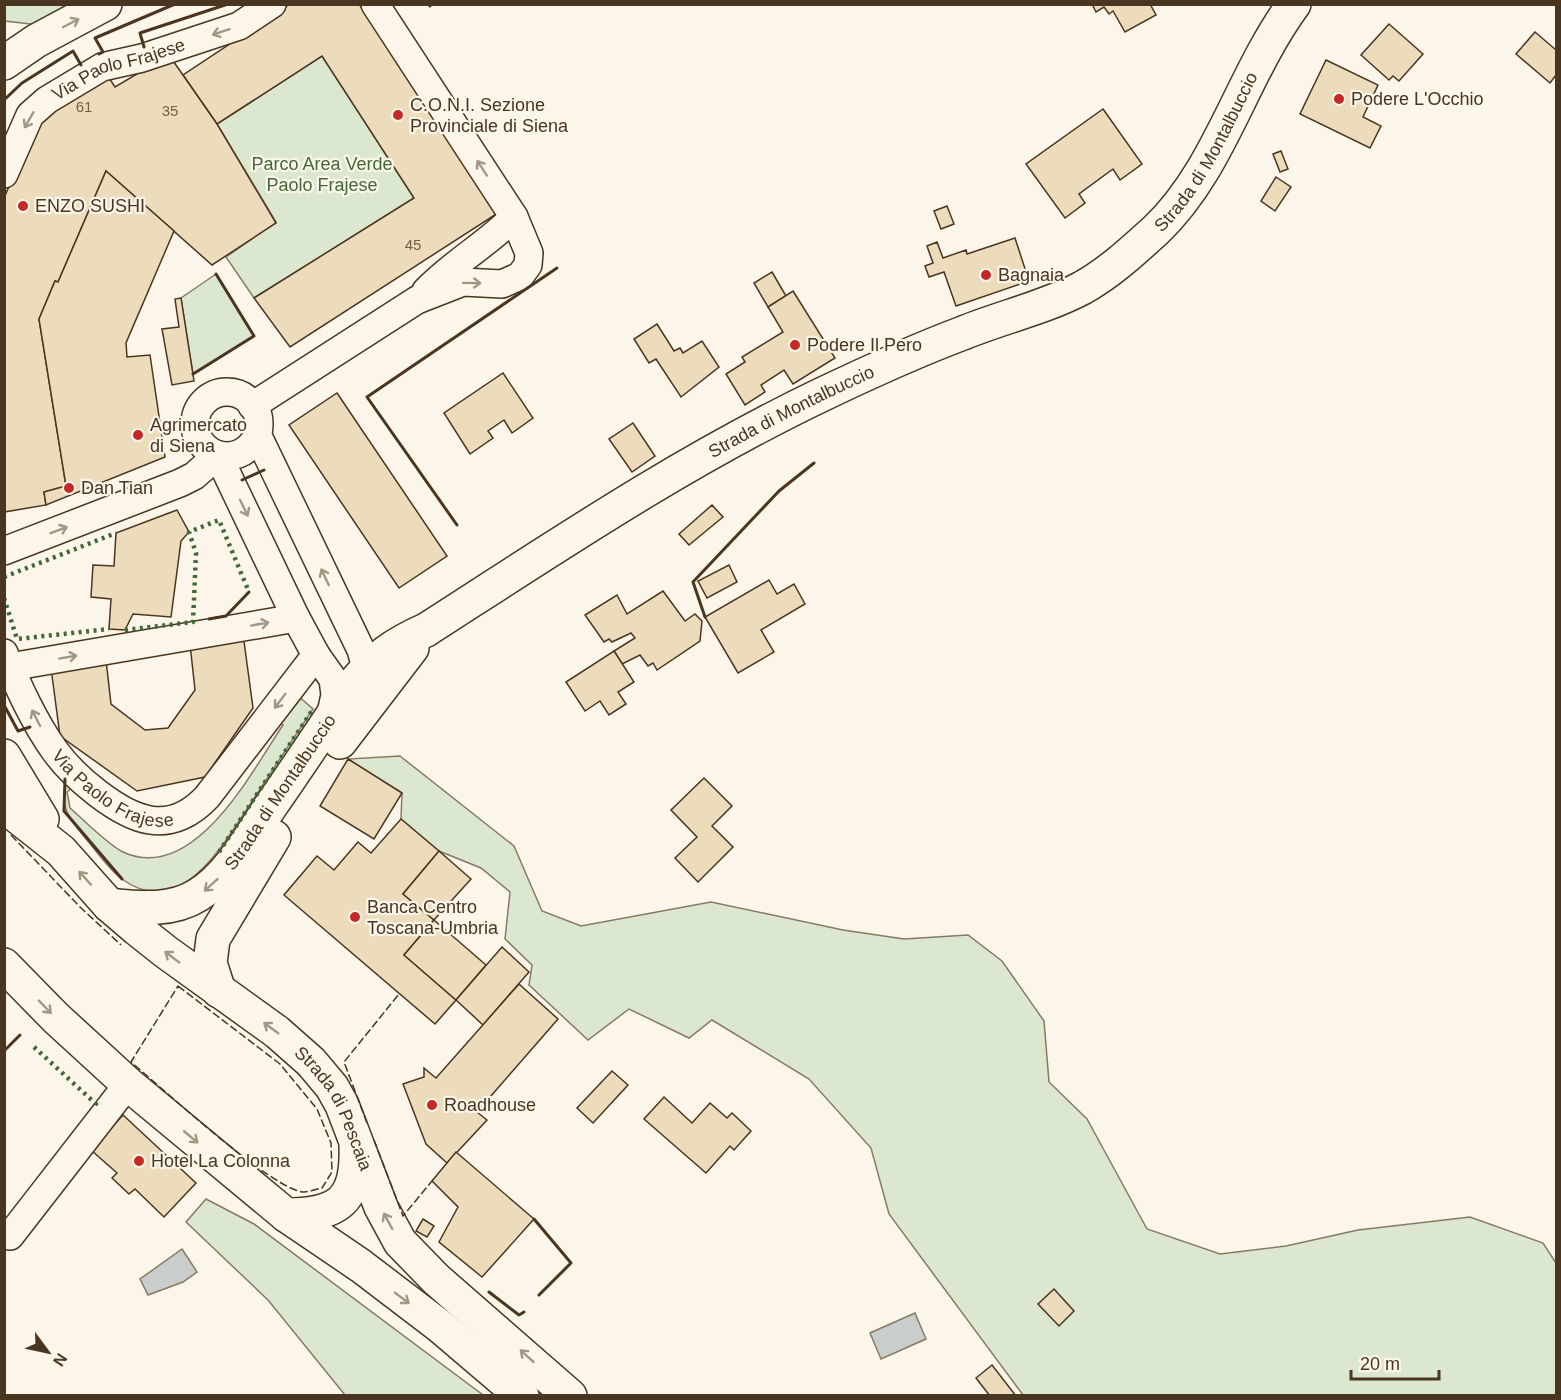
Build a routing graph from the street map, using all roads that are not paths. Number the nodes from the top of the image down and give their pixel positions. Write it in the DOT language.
graph roads {
  1 [pos="105,4"];
  2 [pos="272,4"];
  3 [pos="375,4"];
  4 [pos="1294,4"];
  5 [pos="4,32"];
  6 [pos="36,41"];
  7 [pos="4,63"];
  8 [pos="4,174"];
  9 [pos="514,218"];
  10 [pos="417,300"];
  11 [pos="252,406"];
  12 [pos="257,434"];
  13 [pos="218,455"];
  14 [pos="4,551"];
  15 [pos="296,618"];
  16 [pos="351,630"];
  17 [pos="426,630"];
  18 [pos="396,644"];
  19 [pos="316,655"];
  20 [pos="7,660"];
  21 [pos="366,668"];
  22 [pos="330,718"];
  23 [pos="4,756"];
  24 [pos="9,808"];
  25 [pos="275,835"];
  26 [pos="61,851"];
  27 [pos="109,905"];
  28 [pos="4,965"];
  29 [pos="219,992"];
  30 [pos="128,1084"];
  31 [pos="356,1139"];
  32 [pos="286,1215"];
  33 [pos="7,1234"];
  34 [pos="522,1395"];
  35 [pos="570,1395"];
  6 -- 1 [label="main road, one-way"];
  2 -- 8 [label="street, Via Paolo Frajese, one-way"];
  9 -- 3 [label="street, one-way"];
  4 -- 17 [label="main road, Strada di Montalbuccio"];
  5 -- 6 [label="main road"];
  6 -- 7 [label="main road"];
  9 -- 10 [label="street"];
  10 -- 9 [label="street, one-way"];
  10 -- 11 [label="street"];
  11 -- 12 [label="street"];
  11 -- 13 [label="street"];
  12 -- 13 [label="street"];
  16 -- 12 [label="street, one-way"];
  14 -- 13 [label="street, one-way"];
  13 -- 15 [label="street, one-way"];
  15 -- 19 [label="street"];
  20 -- 15 [label="street, one-way"];
  16 -- 18 [label="street"];
  16 -- 21 [label="street"];
  17 -- 18 [label="main road, Strada di Montalbuccio"];
  17 -- 25 [label="main road, Strada di Montalbuccio"];
  18 -- 21 [label="main road, Strada di Montalbuccio"];
  19 -- 20 [label="street, Via Paolo Frajese, one-way"];
  19 -- 22 [label="street"];
  21 -- 22 [label="main road, Strada di Montalbuccio"];
  21 -- 25 [label="street"];
  22 -- 27 [label="main road, Strada di Montalbuccio, one-way"];
  23 -- 26 [label="main road, Strada di Pescaia"];
  24 -- 26 [label="main road, Strada di Pescaia"];
  25 -- 29 [label="main road, Strada di Montalbuccio"];
  27 -- 26 [label="main road, Strada di Pescaia, one-way"];
  29 -- 27 [label="main road, Strada di Pescaia, one-way"];
  28 -- 30 [label="main road, one-way"];
  31 -- 29 [label="main road, Strada di Pescaia, one-way"];
  30 -- 32 [label="main road, one-way"];
  30 -- 33 [label="street"];
  31 -- 32 [label="main road"];
  35 -- 31 [label="main road, Strada di Pescaia, one-way"];
  32 -- 34 [label="main road, one-way"];
}
